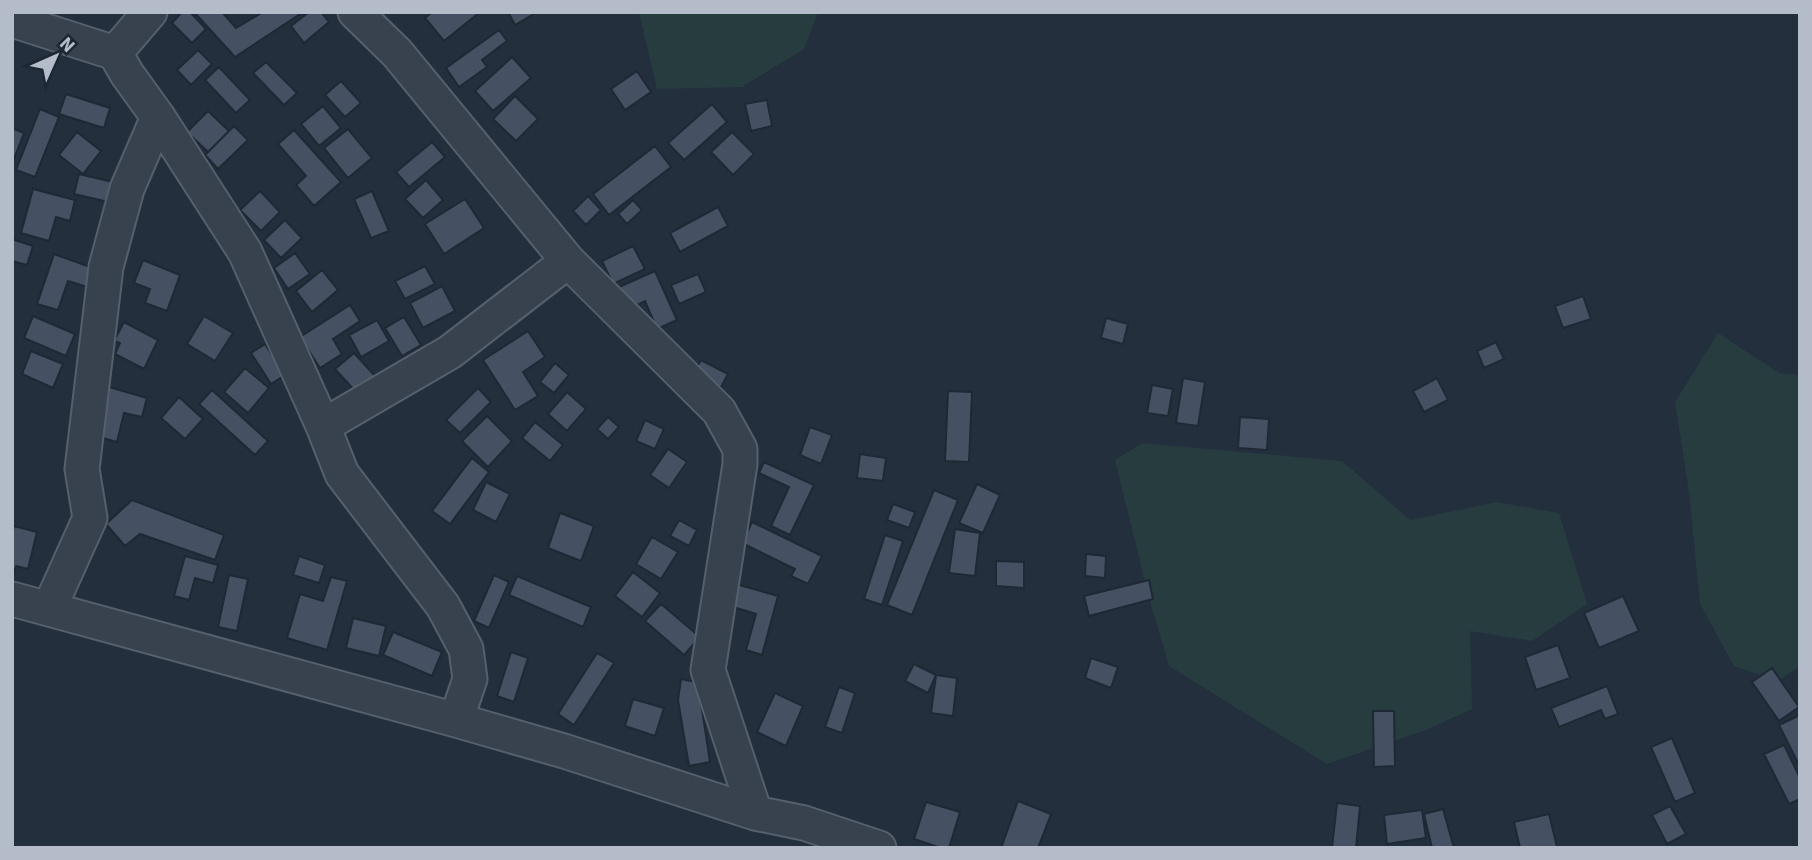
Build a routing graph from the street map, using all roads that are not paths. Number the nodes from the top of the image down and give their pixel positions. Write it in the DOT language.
graph roads {
  1 [pos="150,12"];
  2 [pos="355,12"];
  3 [pos="12,20"];
  4 [pos="115,53"];
  5 [pos="158,117"];
  6 [pos="568,261"];
  7 [pos="323,426"];
  8 [pos="12,599"];
  9 [pos="49,609"];
  10 [pos="456,720"];
  11 [pos="755,813"];
  12 [pos="804,823"];
  13 [pos="780,848"];
  14 [pos="879,848"];
  1 -- 4 [label="street"];
  2 -- 6 [label="street"];
  3 -- 4 [label="street"];
  4 -- 5 [label="street"];
  5 -- 7 [label="street"];
  5 -- 9 [label="street"];
  6 -- 7 [label="street"];
  6 -- 11 [label="street"];
  7 -- 10 [label="street"];
  8 -- 9 [label="street"];
  9 -- 10 [label="street"];
  10 -- 11 [label="street"];
  11 -- 12 [label="street"];
  12 -- 13 [label="street"];
  12 -- 14 [label="street"];
}
